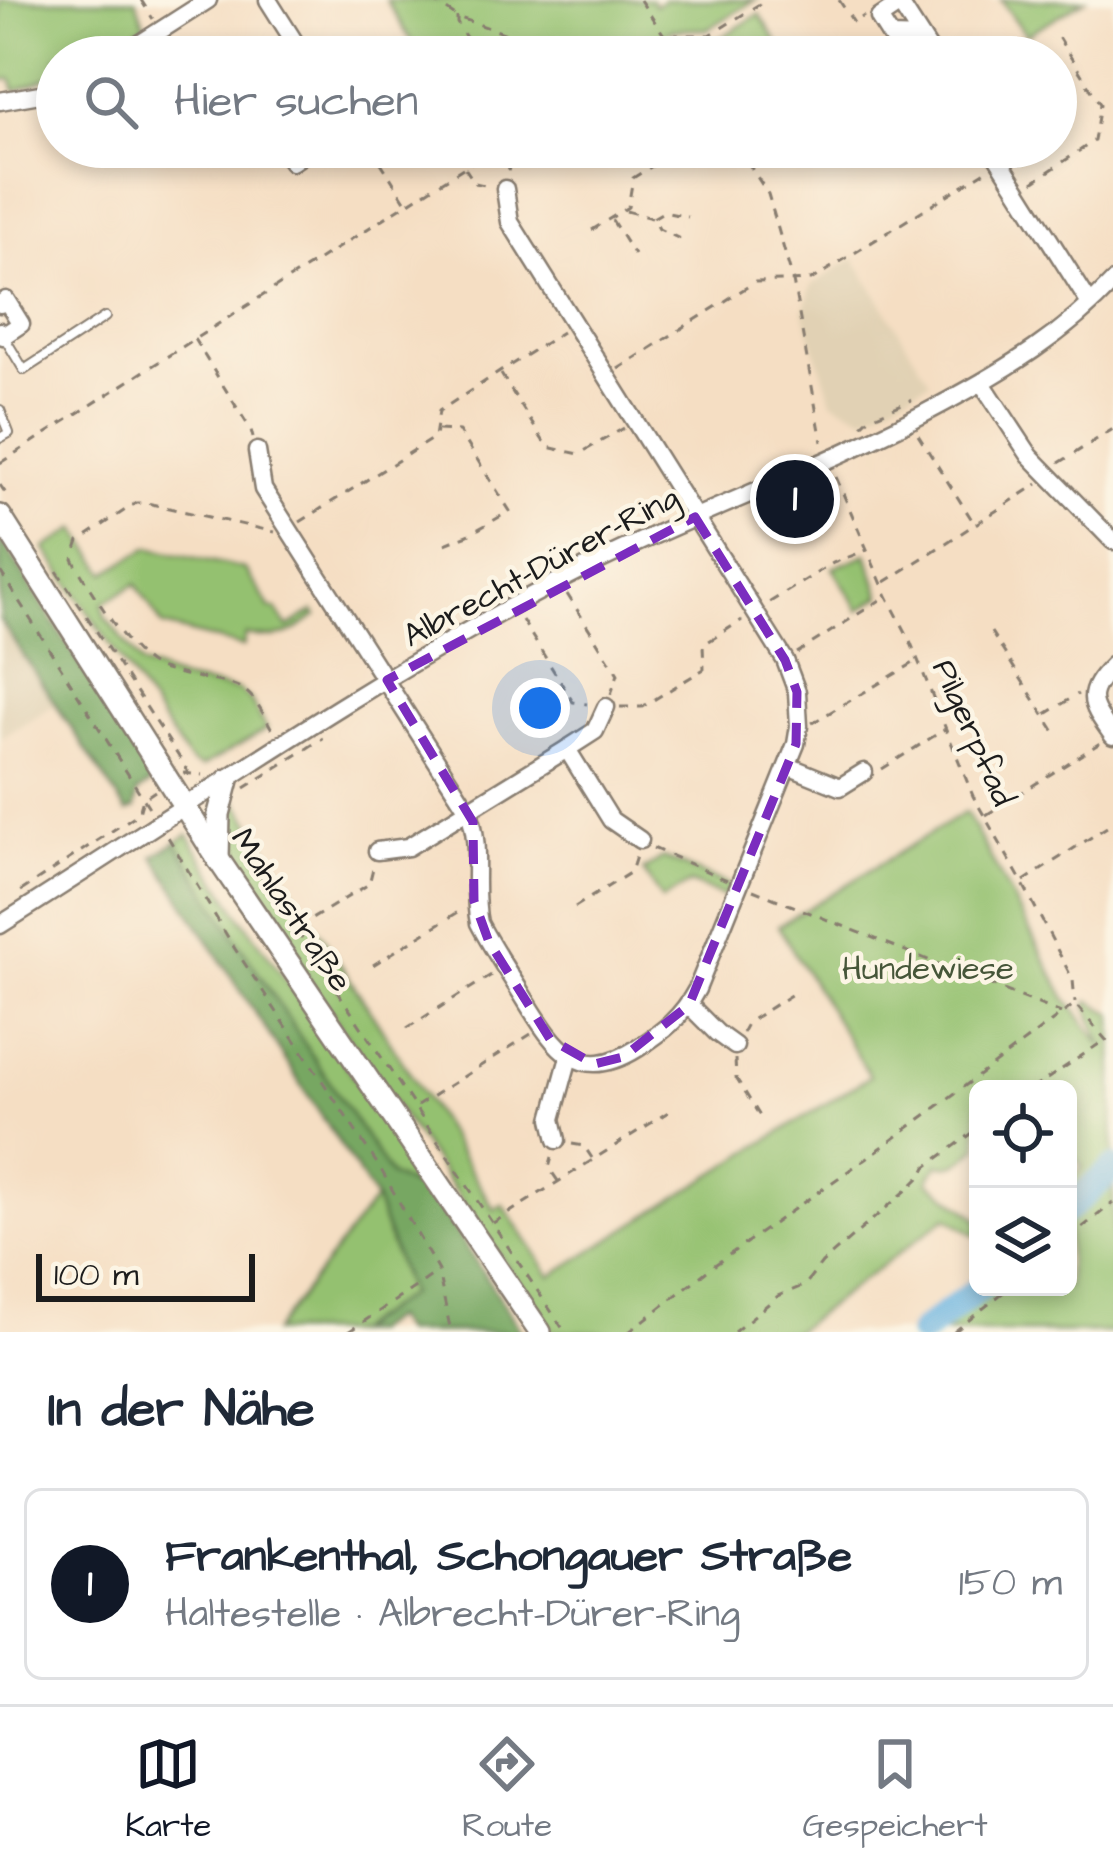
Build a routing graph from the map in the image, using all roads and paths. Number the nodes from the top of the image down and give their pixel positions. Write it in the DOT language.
graph roads {
  1 [pos="141,0"];
  2 [pos="208,0"];
  3 [pos="268,0"];
  4 [pos="432,0"];
  5 [pos="640,0"];
  6 [pos="766,0"];
  7 [pos="839,0"];
  8 [pos="870,13"];
  9 [pos="457,16"];
  10 [pos="160,31"];
  11 [pos="152,36"];
  12 [pos="291,36"];
  13 [pos="465,36"];
  14 [pos="514,36"];
  15 [pos="667,36"];
  16 [pos="671,36"];
  17 [pos="1077,67"];
  18 [pos="36,95"];
  19 [pos="0,101"];
  20 [pos="1077,152"];
  21 [pos="384,168"];
  22 [pos="463,168"];
  23 [pos="466,168"];
  24 [pos="508,168"];
  25 [pos="649,168"];
  26 [pos="751,168"];
  27 [pos="975,168"];
  28 [pos="1004,168"];
  29 [pos="1053,168"];
  30 [pos="505,190"];
  31 [pos="1018,191"];
  32 [pos="407,204"];
  33 [pos="624,211"];
  34 [pos="688,217"];
  35 [pos="611,218"];
  36 [pos="653,218"];
  37 [pos="592,230"];
  38 [pos="680,239"];
  39 [pos="634,255"];
  40 [pos="793,281"];
  41 [pos="1113,282"];
  42 [pos="0,304"];
  43 [pos="1090,304"];
  44 [pos="105,316"];
  45 [pos="574,325"];
  46 [pos="1,333"];
  47 [pos="194,339"];
  48 [pos="500,372"];
  49 [pos="607,376"];
  50 [pos="982,383"];
  51 [pos="0,410"];
  52 [pos="635,422"];
  53 [pos="1113,429"];
  54 [pos="436,430"];
  55 [pos="917,434"];
  56 [pos="0,437"];
  57 [pos="822,442"];
  58 [pos="257,451"];
  59 [pos="0,463"];
  60 [pos="1047,475"];
  61 [pos="836,477"];
  62 [pos="815,482"];
  63 [pos="0,484"];
  64 [pos="758,507"];
  65 [pos="6,509"];
  66 [pos="695,517"];
  67 [pos="975,525"];
  68 [pos="289,529"];
  69 [pos="1113,541"];
  70 [pos="440,546"];
  71 [pos="869,550"];
  72 [pos="54,567"];
  73 [pos="0,571"];
  74 [pos="883,583"];
  75 [pos="566,593"];
  76 [pos="887,596"];
  77 [pos="754,612"];
  78 [pos="520,617"];
  79 [pos="991,632"];
  80 [pos="785,660"];
  81 [pos="916,662"];
  82 [pos="1113,665"];
  83 [pos="387,680"];
  84 [pos="1093,694"];
  85 [pos="606,707"];
  86 [pos="1044,715"];
  87 [pos="828,716"];
  88 [pos="832,723"];
  89 [pos="799,726"];
  90 [pos="946,728"];
  91 [pos="335,730"];
  92 [pos="274,732"];
  93 [pos="1057,735"];
  94 [pos="1113,736"];
  95 [pos="567,749"];
  96 [pos="788,766"];
  97 [pos="186,771"];
  98 [pos="864,772"];
  99 [pos="232,787"];
  100 [pos="185,807"];
  101 [pos="468,810"];
  102 [pos="985,816"];
  103 [pos="1113,824"];
  104 [pos="228,828"];
  105 [pos="170,840"];
  106 [pos="640,840"];
  107 [pos="376,851"];
  108 [pos="218,859"];
  109 [pos="1022,882"];
  110 [pos="740,885"];
  111 [pos="19,893"];
  112 [pos="474,902"];
  113 [pos="575,908"];
  114 [pos="0,925"];
  115 [pos="295,930"];
  116 [pos="374,964"];
  117 [pos="505,966"];
  118 [pos="797,992"];
  119 [pos="1075,1004"];
  120 [pos="689,1005"];
  121 [pos="1062,1013"];
  122 [pos="543,1027"];
  123 [pos="406,1028"];
  124 [pos="1106,1040"];
  125 [pos="1113,1044"];
  126 [pos="735,1046"];
  127 [pos="569,1057"];
  128 [pos="1046,1080"];
  129 [pos="414,1108"];
  130 [pos="673,1109"];
  131 [pos="764,1121"];
  132 [pos="969,1136"];
  133 [pos="556,1140"];
  134 [pos="593,1160"];
  135 [pos="558,1182"];
  136 [pos="1113,1203"];
  137 [pos="491,1224"];
  138 [pos="1077,1232"];
  139 [pos="438,1271"];
  140 [pos="999,1296"];
  141 [pos="348,1332"];
  142 [pos="452,1332"];
  143 [pos="540,1332"];
  144 [pos="565,1332"];
  145 [pos="628,1332"];
  146 [pos="734,1332"];
  147 [pos="954,1332"];
  1 -- 10 [label="path"];
  2 -- 10 [label="street"];
  3 -- 12 [label="street"];
  4 -- 9 [label="path"];
  5 -- 15 [label="path"];
  6 -- 16 [label="path"];
  7 -- 8 [label="path"];
  9 -- 13 [label="path"];
  9 -- 14 [label="path"];
  10 -- 11 [label="street"];
  17 -- 20 [label="path"];
  18 -- 19 [label="street"];
  21 -- 32 [label="path"];
  22 -- 32 [label="path"];
  23 -- 30 [label="path"];
  24 -- 30 [label="path"];
  25 -- 33 [label="path"];
  26 -- 40 [label="path"];
  27 -- 40 [label="path"];
  28 -- 31 [label="street"];
  29 -- 31 [label="path"];
  30 -- 45 [label="street"];
  31 -- 43 [label="street"];
  32 -- 47 [label="path"];
  33 -- 35 [label="path"];
  33 -- 36 [label="path"];
  34 -- 36 [label="path"];
  35 -- 37 [label="path"];
  35 -- 39 [label="path"];
  36 -- 38 [label="path"];
  40 -- 49 [label="path"];
  40 -- 57 [label="path"];
  41 -- 43 [label="street, Albrecht-Dürer-Ring"];
  42 -- 46 [label="street"];
  43 -- 50 [label="street, Albrecht-Dürer-Ring"];
  44 -- 46 [label="lane"];
  45 -- 48 [label="path"];
  45 -- 49 [label="street"];
  47 -- 58 [label="path"];
  47 -- 59 [label="path"];
  48 -- 52 [label="path"];
  48 -- 54 [label="path"];
  49 -- 52 [label="street"];
  50 -- 60 [label="street"];
  50 -- 66 [label="street, Albrecht-Dürer-Ring"];
  51 -- 56 [label="lane"];
  52 -- 66 [label="street"];
  53 -- 60 [label="path"];
  54 -- 68 [label="path"];
  54 -- 70 [label="path"];
  55 -- 67 [label="path"];
  58 -- 68 [label="street"];
  60 -- 67 [label="path"];
  60 -- 69 [label="street"];
  61 -- 71 [label="path, Pilgerpfad"];
  62 -- 64 [label="path"];
  63 -- 65 [label="path"];
  65 -- 100 [label="street, Mahlastraße"];
  66 -- 77 [label="street"];
  66 -- 83 [label="street, Albrecht-Dürer-Ring"];
  67 -- 74 [label="path"];
  68 -- 83 [label="street"];
  68 -- 92 [label="path"];
  71 -- 74 [label="path, Pilgerpfad"];
  71 -- 77 [label="path"];
  72 -- 97 [label="path"];
  73 -- 111 [label="path"];
  74 -- 76 [label="path, Pilgerpfad"];
  75 -- 85 [label="path"];
  76 -- 80 [label="path"];
  76 -- 81 [label="path, Pilgerpfad"];
  77 -- 80 [label="street"];
  77 -- 85 [label="path"];
  78 -- 85 [label="path"];
  79 -- 86 [label="path"];
  80 -- 89 [label="street"];
  81 -- 87 [label="path"];
  81 -- 90 [label="path, Pilgerpfad"];
  82 -- 84 [label="street"];
  83 -- 99 [label="street, Albrecht-Dürer-Ring"];
  83 -- 101 [label="street"];
  84 -- 86 [label="path"];
  84 -- 94 [label="street"];
  85 -- 95 [label="street"];
  86 -- 93 [label="path"];
  87 -- 88 [label="path"];
  87 -- 89 [label="path"];
  89 -- 96 [label="street"];
  90 -- 98 [label="path"];
  90 -- 102 [label="path, Pilgerpfad"];
  91 -- 99 [label="path"];
  94 -- 102 [label="path"];
  95 -- 101 [label="street"];
  95 -- 106 [label="street"];
  96 -- 98 [label="street"];
  96 -- 110 [label="street"];
  99 -- 100 [label="street, Albrecht-Dürer-Ring"];
  99 -- 108 [label="street"];
  100 -- 108 [label="street, Mahlastraße"];
  100 -- 114 [label="street, Albrecht-Dürer-Ring"];
  101 -- 107 [label="street"];
  101 -- 112 [label="street"];
  102 -- 109 [label="path, Pilgerpfad"];
  103 -- 109 [label="path"];
  104 -- 115 [label="path"];
  105 -- 139 [label="path"];
  106 -- 110 [label="path"];
  106 -- 113 [label="path"];
  107 -- 115 [label="path"];
  108 -- 143 [label="street, Mahlastraße"];
  109 -- 119 [label="path, Pilgerpfad"];
  110 -- 120 [label="street"];
  110 -- 121 [label="path"];
  112 -- 116 [label="path"];
  112 -- 117 [label="street"];
  115 -- 129 [label="path"];
  117 -- 122 [label="street"];
  117 -- 123 [label="path"];
  118 -- 126 [label="path"];
  119 -- 121 [label="path"];
  119 -- 124 [label="path"];
  120 -- 126 [label="street"];
  120 -- 127 [label="street"];
  121 -- 145 [label="path"];
  122 -- 127 [label="street"];
  122 -- 129 [label="path"];
  124 -- 125 [label="path"];
  124 -- 128 [label="path"];
  126 -- 131 [label="path"];
  127 -- 133 [label="street"];
  129 -- 137 [label="path"];
  130 -- 134 [label="path"];
  132 -- 146 [label="path"];
  133 -- 134 [label="path"];
  133 -- 135 [label="path"];
  134 -- 135 [label="path"];
  135 -- 137 [label="path"];
  136 -- 138 [label="path"];
  137 -- 144 [label="path"];
  139 -- 141 [label="path"];
  139 -- 142 [label="path"];
  140 -- 147 [label="path"];
}
